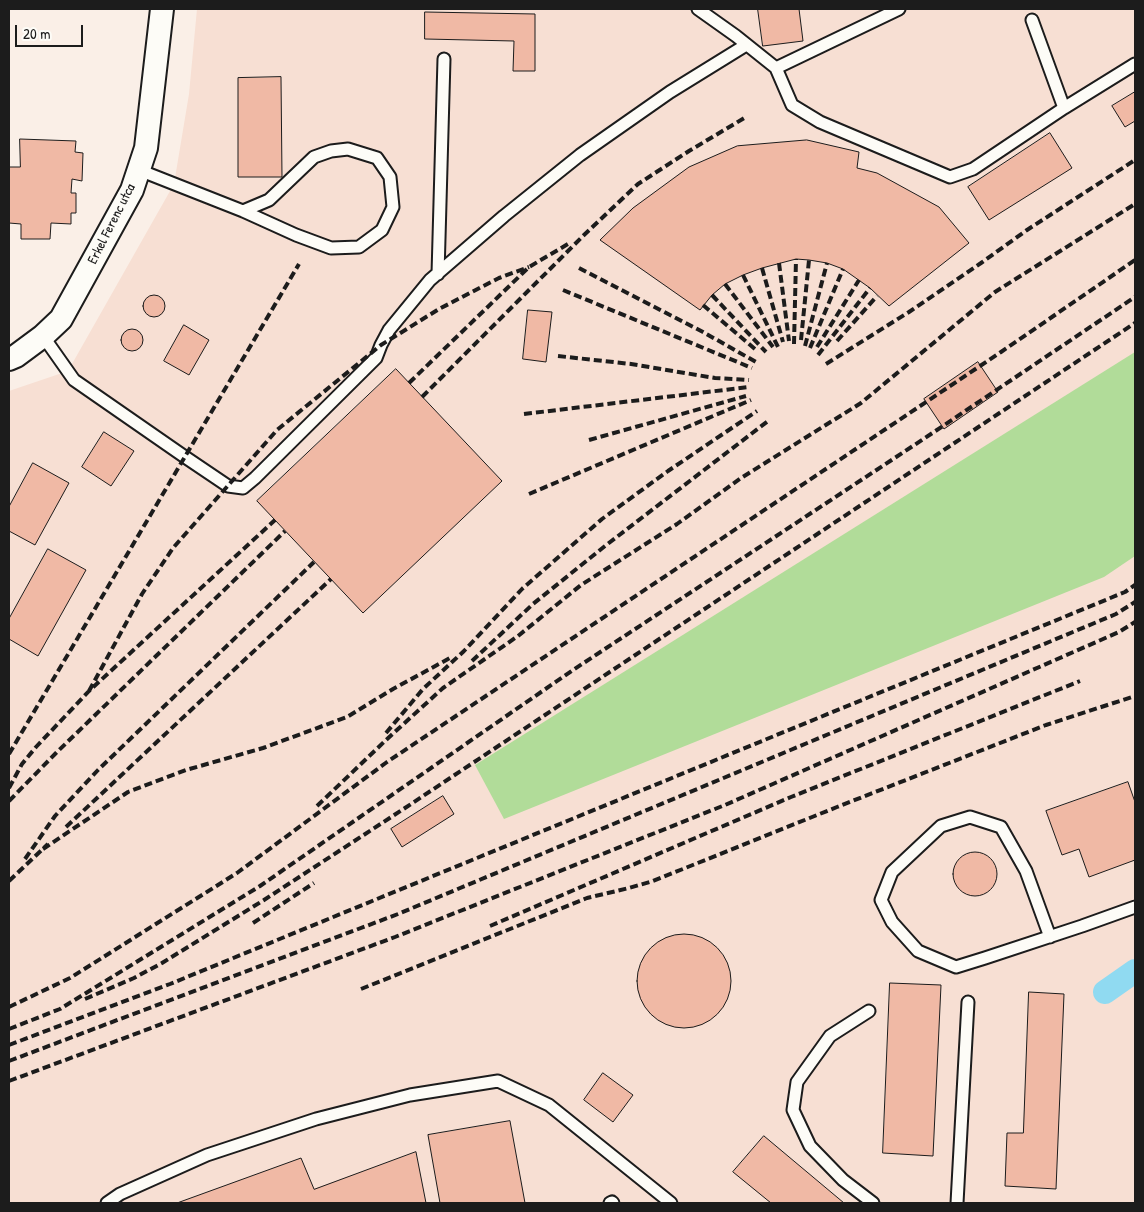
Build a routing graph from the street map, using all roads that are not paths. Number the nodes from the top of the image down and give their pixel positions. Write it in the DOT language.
graph roads {
  1 [pos="162,9"];
  2 [pos="698,9"];
  3 [pos="899,9"];
  4 [pos="1032,20"];
  5 [pos="746,45"];
  6 [pos="444,59"];
  7 [pos="1135,64"];
  8 [pos="776,68"];
  9 [pos="1064,108"];
  10 [pos="139,170"];
  11 [pos="243,211"];
  12 [pos="438,274"];
  13 [pos="43,336"];
  14 [pos="9,359"];
  15 [pos="1135,907"];
  16 [pos="1050,937"];
  17 [pos="968,1002"];
  18 [pos="869,1011"];
  19 [pos="107,1203"];
  20 [pos="671,1203"];
  21 [pos="873,1203"];
  22 [pos="956,1203"];
  1 -- 10 [label="street, Erkel Ferenc utca"];
  2 -- 5 [label="lane"];
  3 -- 8 [label="lane"];
  4 -- 9 [label="lane"];
  5 -- 8 [label="lane"];
  5 -- 12 [label="lane"];
  6 -- 12 [label="lane"];
  7 -- 9 [label="lane"];
  8 -- 9 [label="lane"];
  10 -- 11 [label="lane"];
  10 -- 13 [label="street, Erkel Ferenc utca"];
  11 -- 11 [label="lane"];
  12 -- 13 [label="lane"];
  13 -- 14 [label="street, Erkel Ferenc utca"];
  15 -- 16 [label="lane"];
  16 -- 16 [label="lane"];
  17 -- 22 [label="lane"];
  18 -- 21 [label="lane"];
  19 -- 20 [label="lane"];
}
